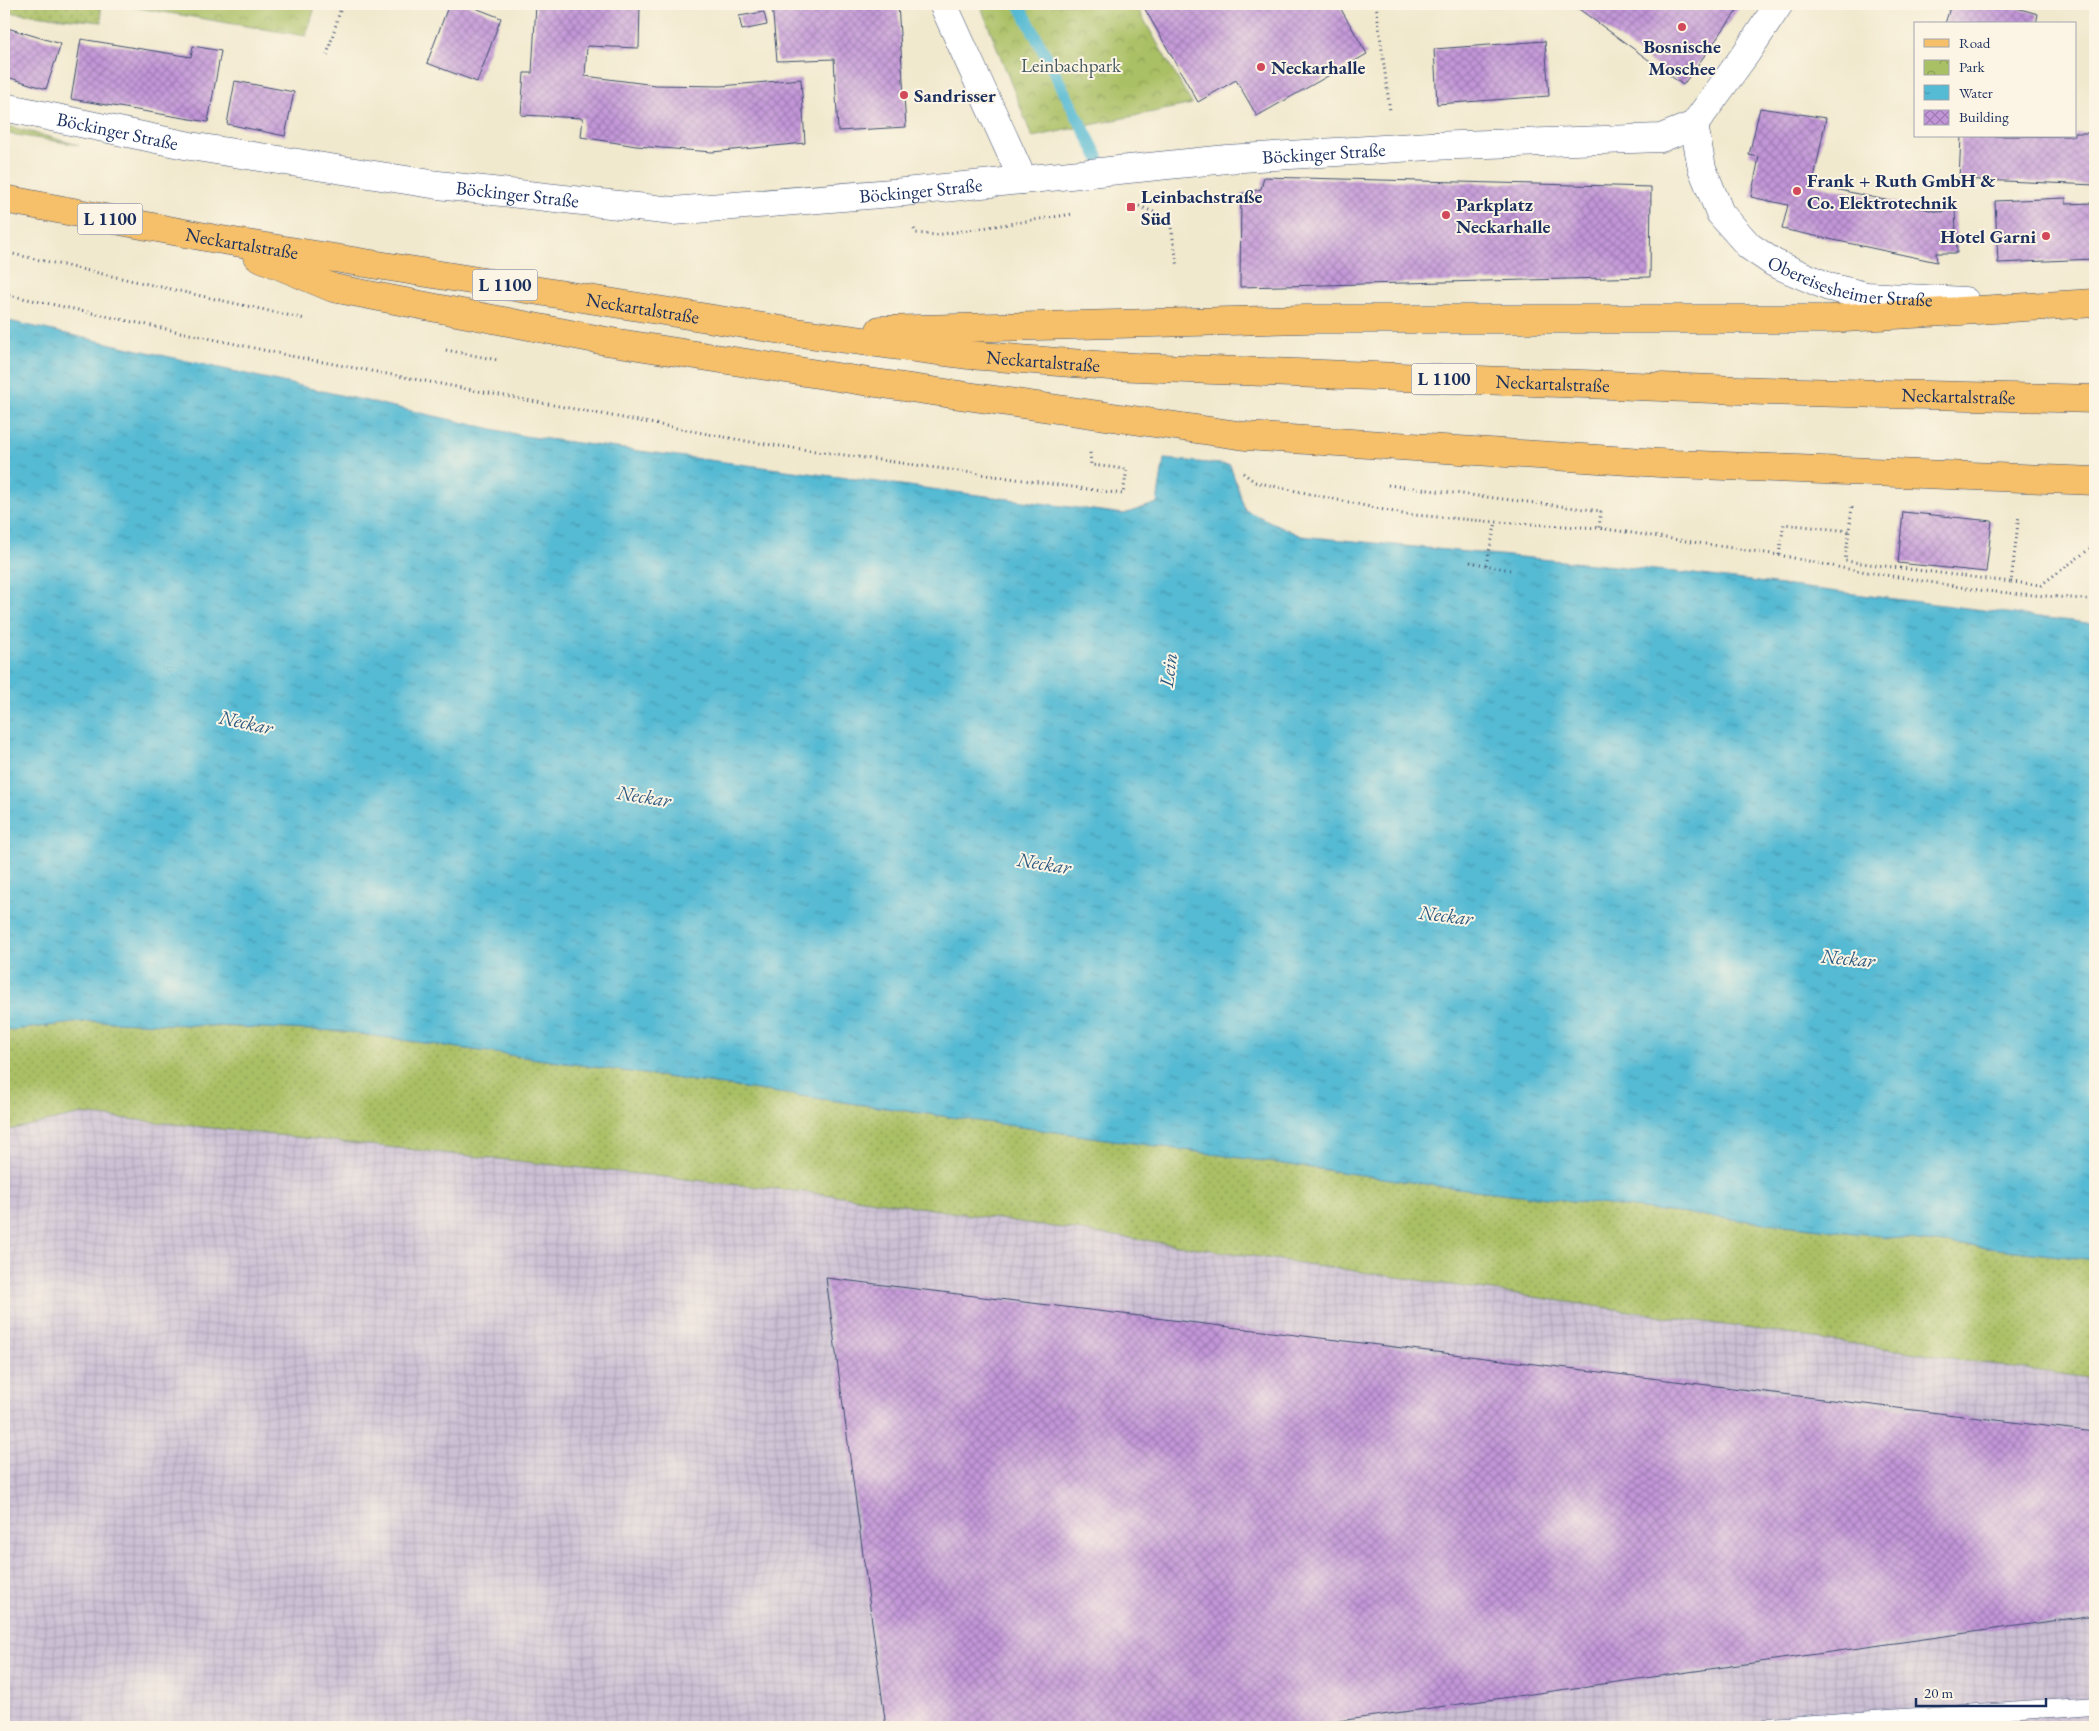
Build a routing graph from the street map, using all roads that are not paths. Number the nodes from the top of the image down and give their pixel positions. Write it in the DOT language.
graph roads {
  1 [pos="943,4"];
  2 [pos="1779,4"];
  3 [pos="4,107"];
  4 [pos="1694,124"];
  5 [pos="1024,180"];
  6 [pos="4,199"];
  7 [pos="216,239"];
  8 [pos="2095,303"];
  9 [pos="2052,305"];
  10 [pos="794,332"];
  11 [pos="2095,399"];
  12 [pos="2095,481"];
  13 [pos="2095,1705"];
  14 [pos="1769,1727"];
  1 -- 5 [label="street"];
  2 -- 4 [label="street"];
  3 -- 5 [label="street, Böckinger Straße"];
  4 -- 5 [label="street, Böckinger Straße"];
  4 -- 9 [label="street, Obereisesheimer Straße"];
  6 -- 7 [label="main road, Neckartalstraße / L 1100"];
  7 -- 10 [label="main road, Neckartalstraße / L 1100"];
  7 -- 12 [label="main road"];
  8 -- 9 [label="main road, Obereisesheimer Straße"];
  9 -- 10 [label="main road"];
  10 -- 11 [label="main road, Neckartalstraße / L 1100"];
  13 -- 14 [label="lane"];
}
